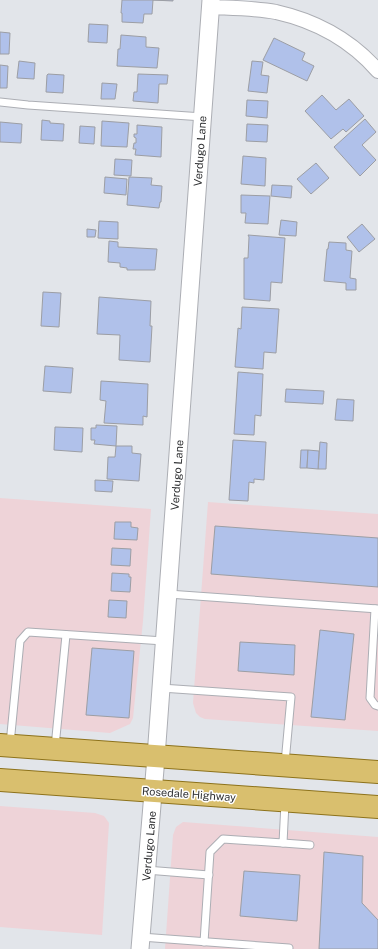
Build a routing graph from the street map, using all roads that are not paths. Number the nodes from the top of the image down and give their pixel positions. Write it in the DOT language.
graph roads {
  1 [pos="211,3"];
  2 [pos="378,71"];
  3 [pos="0,102"];
  4 [pos="203,117"];
  5 [pos="168,594"];
  6 [pos="377,609"];
  7 [pos="66,635"];
  8 [pos="164,641"];
  9 [pos="161,688"];
  10 [pos="378,706"];
  11 [pos="5,746"];
  12 [pos="55,749"];
  13 [pos="156,756"];
  14 [pos="285,766"];
  15 [pos="378,772"];
  16 [pos="0,780"];
  17 [pos="153,792"];
  18 [pos="285,801"];
  19 [pos="378,808"];
  20 [pos="283,843"];
  21 [pos="310,845"];
  22 [pos="146,870"];
  23 [pos="209,875"];
  24 [pos="204,942"];
  25 [pos="140,943"];
  26 [pos="289,948"];
  1 -- 2 [label="street"];
  1 -- 4 [label="street, Verdugo Lane"];
  3 -- 4 [label="lane"];
  4 -- 5 [label="street, Verdugo Lane"];
  5 -- 6 [label="lane"];
  5 -- 8 [label="street, Verdugo Lane"];
  6 -- 10 [label="lane"];
  7 -- 8 [label="lane"];
  7 -- 11 [label="lane"];
  7 -- 12 [label="lane"];
  8 -- 9 [label="street, Verdugo Lane"];
  9 -- 13 [label="street, Verdugo Lane"];
  9 -- 14 [label="lane"];
  11 -- 12 [label="main road"];
  12 -- 13 [label="main road"];
  13 -- 14 [label="main road"];
  13 -- 17 [label="street, Verdugo Lane"];
  14 -- 15 [label="main road"];
  16 -- 17 [label="main road, Rosedale Highway"];
  17 -- 18 [label="main road, Rosedale Highway"];
  17 -- 22 [label="street, Verdugo Lane"];
  18 -- 19 [label="main road, Rosedale Highway"];
  18 -- 20 [label="lane"];
  20 -- 21 [label="lane"];
  20 -- 23 [label="lane"];
  22 -- 23 [label="lane"];
  22 -- 25 [label="street, Verdugo Lane"];
  23 -- 24 [label="lane"];
  24 -- 25 [label="lane"];
  24 -- 26 [label="lane"];
}
